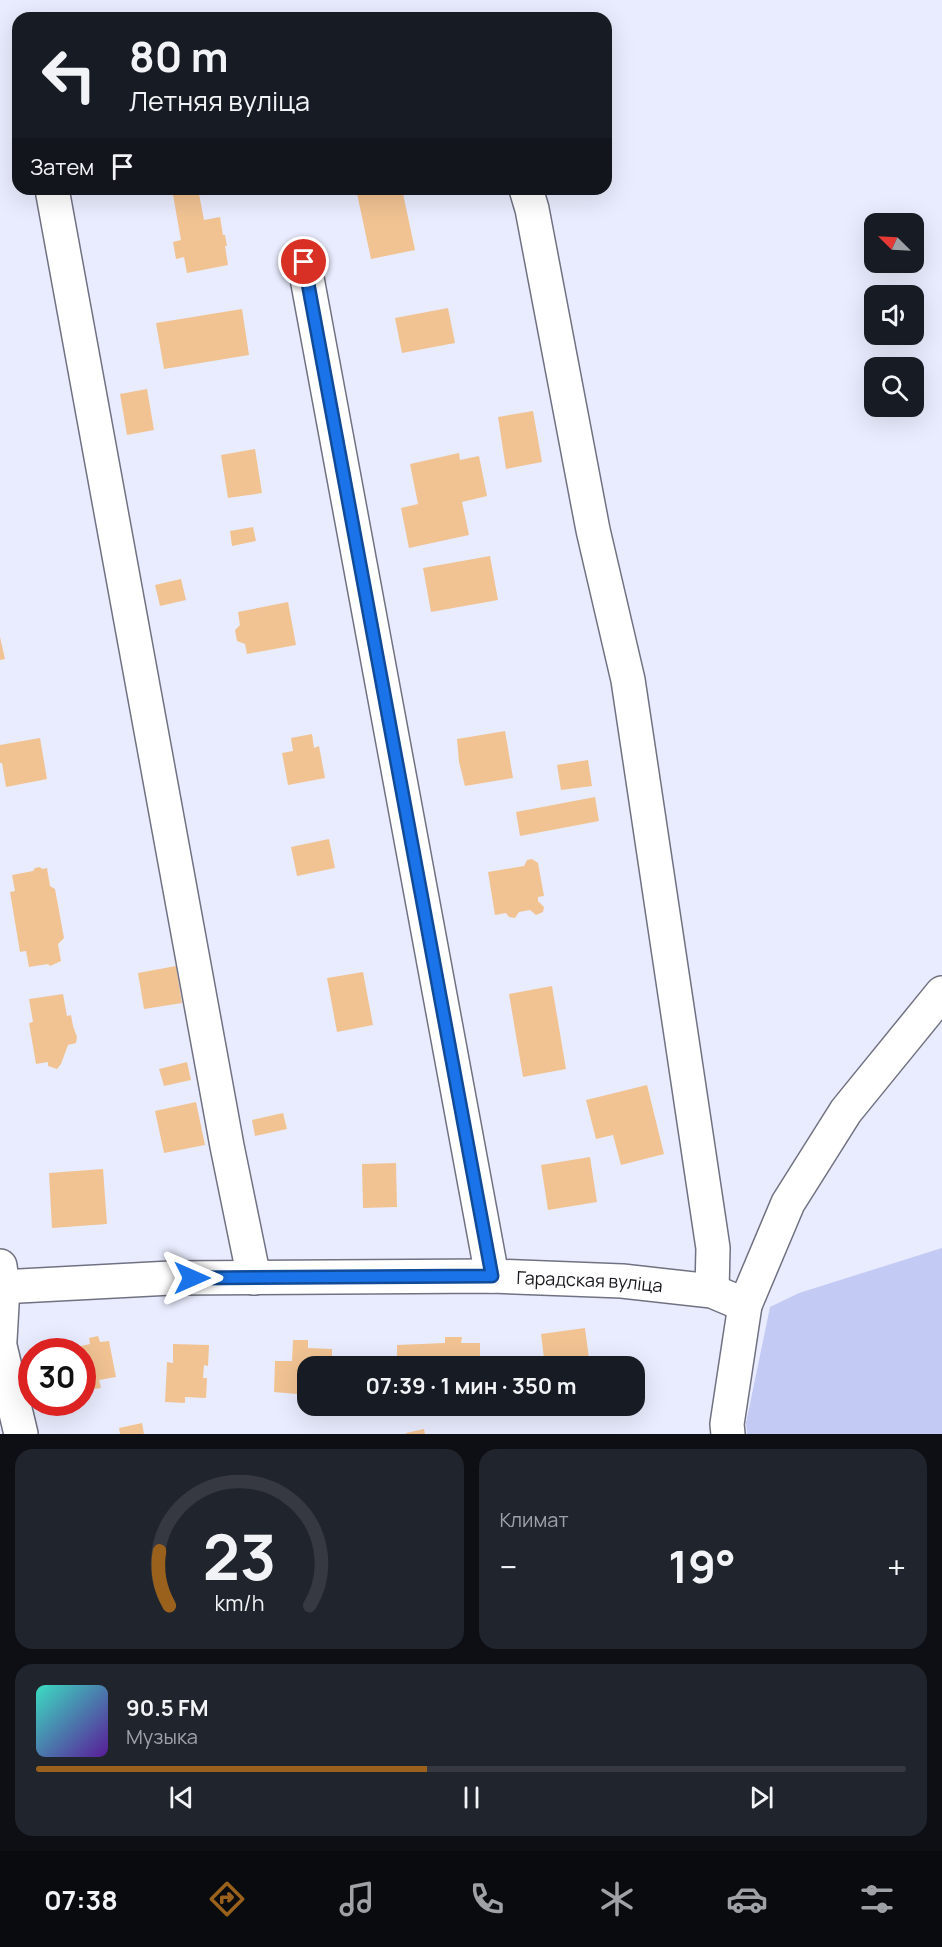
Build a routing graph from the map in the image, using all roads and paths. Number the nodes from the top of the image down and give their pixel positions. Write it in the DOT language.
graph roads {
  1 [pos="53,195"];
  2 [pos="528,195"];
  3 [pos="304,262"];
  4 [pos="942,993"];
  5 [pos="492,1276"];
  6 [pos="254,1278"];
  7 [pos="1,1280"];
  8 [pos="712,1291"];
  9 [pos="745,1305"];
  10 [pos="0,1340"];
  11 [pos="0,1346"];
  12 [pos="21,1434"];
  13 [pos="728,1434"];
  1 -- 6 [label="street"];
  2 -- 8 [label="street"];
  3 -- 5 [label="street"];
  4 -- 9 [label="street"];
  5 -- 6 [label="street, Гарадская вуліца"];
  5 -- 8 [label="street, Гарадская вуліца"];
  6 -- 7 [label="street, Гарадская вуліца"];
  7 -- 10 [label="street"];
  8 -- 9 [label="street, Гарадская вуліца"];
  9 -- 13 [label="street"];
  11 -- 12 [label="street"];
}
